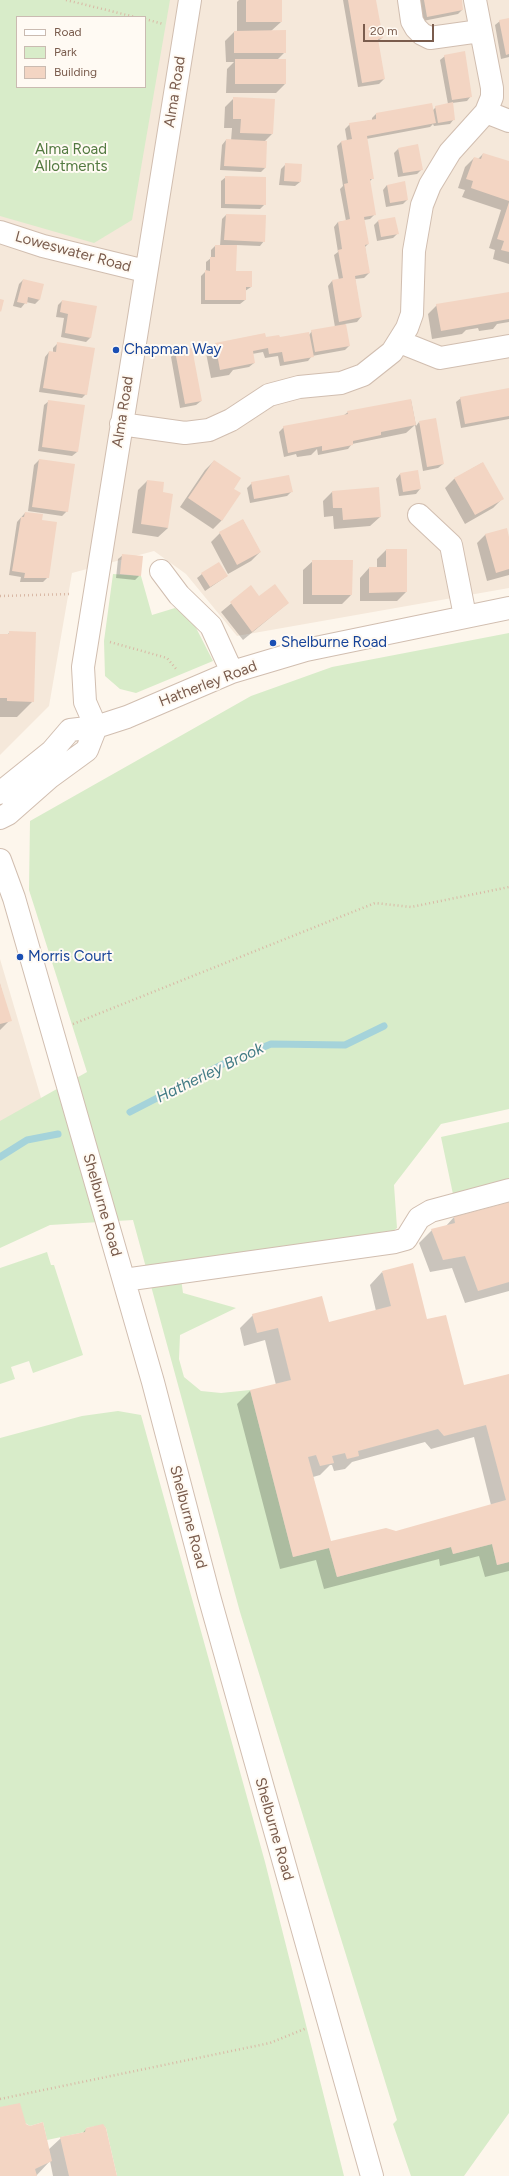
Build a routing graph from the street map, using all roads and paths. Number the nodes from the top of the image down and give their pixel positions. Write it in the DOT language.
graph roads {
  1 [pos="66,0"];
  2 [pos="190,0"];
  3 [pos="409,0"];
  4 [pos="474,0"];
  5 [pos="131,16"];
  6 [pos="480,31"];
  7 [pos="486,112"];
  8 [pos="509,121"];
  9 [pos="0,232"];
  10 [pos="145,272"];
  11 [pos="400,342"];
  12 [pos="509,346"];
  13 [pos="121,424"];
  14 [pos="419,514"];
  15 [pos="161,571"];
  16 [pos="94,593"];
  17 [pos="0,596"];
  18 [pos="509,608"];
  19 [pos="465,616"];
  20 [pos="88,637"];
  21 [pos="232,672"];
  22 [pos="186,691"];
  23 [pos="96,727"];
  24 [pos="0,793"];
  25 [pos="0,818"];
  26 [pos="0,860"];
  27 [pos="509,887"];
  28 [pos="53,1034"];
  29 [pos="509,1190"];
  30 [pos="124,1280"];
  31 [pos="328,2021"];
  32 [pos="0,2099"];
  33 [pos="372,2176"];
  1 -- 5 [label="path"];
  2 -- 10 [label="street, Alma Road"];
  3 -- 6 [label="street"];
  4 -- 6 [label="street"];
  6 -- 7 [label="street"];
  7 -- 8 [label="street"];
  7 -- 11 [label="street"];
  9 -- 10 [label="street, Loweswater Road"];
  10 -- 13 [label="street, Alma Road"];
  11 -- 12 [label="street"];
  11 -- 13 [label="street"];
  13 -- 16 [label="street, Alma Road"];
  14 -- 19 [label="street"];
  15 -- 21 [label="street"];
  16 -- 17 [label="path"];
  16 -- 20 [label="street, Alma Road"];
  18 -- 19 [label="street, Hatherley Road"];
  19 -- 21 [label="street, Hatherley Road"];
  20 -- 22 [label="path"];
  20 -- 23 [label="street, Alma Road"];
  21 -- 22 [label="street, Hatherley Road"];
  22 -- 23 [label="street, Hatherley Road"];
  23 -- 24 [label="street, Hatherley Road"];
  23 -- 25 [label="street"];
  26 -- 28 [label="street, Shelburne Road"];
  27 -- 28 [label="path"];
  28 -- 30 [label="street, Shelburne Road"];
  29 -- 30 [label="street"];
  30 -- 31 [label="street, Shelburne Road"];
  31 -- 32 [label="path"];
  31 -- 33 [label="street, Shelburne Road"];
}
